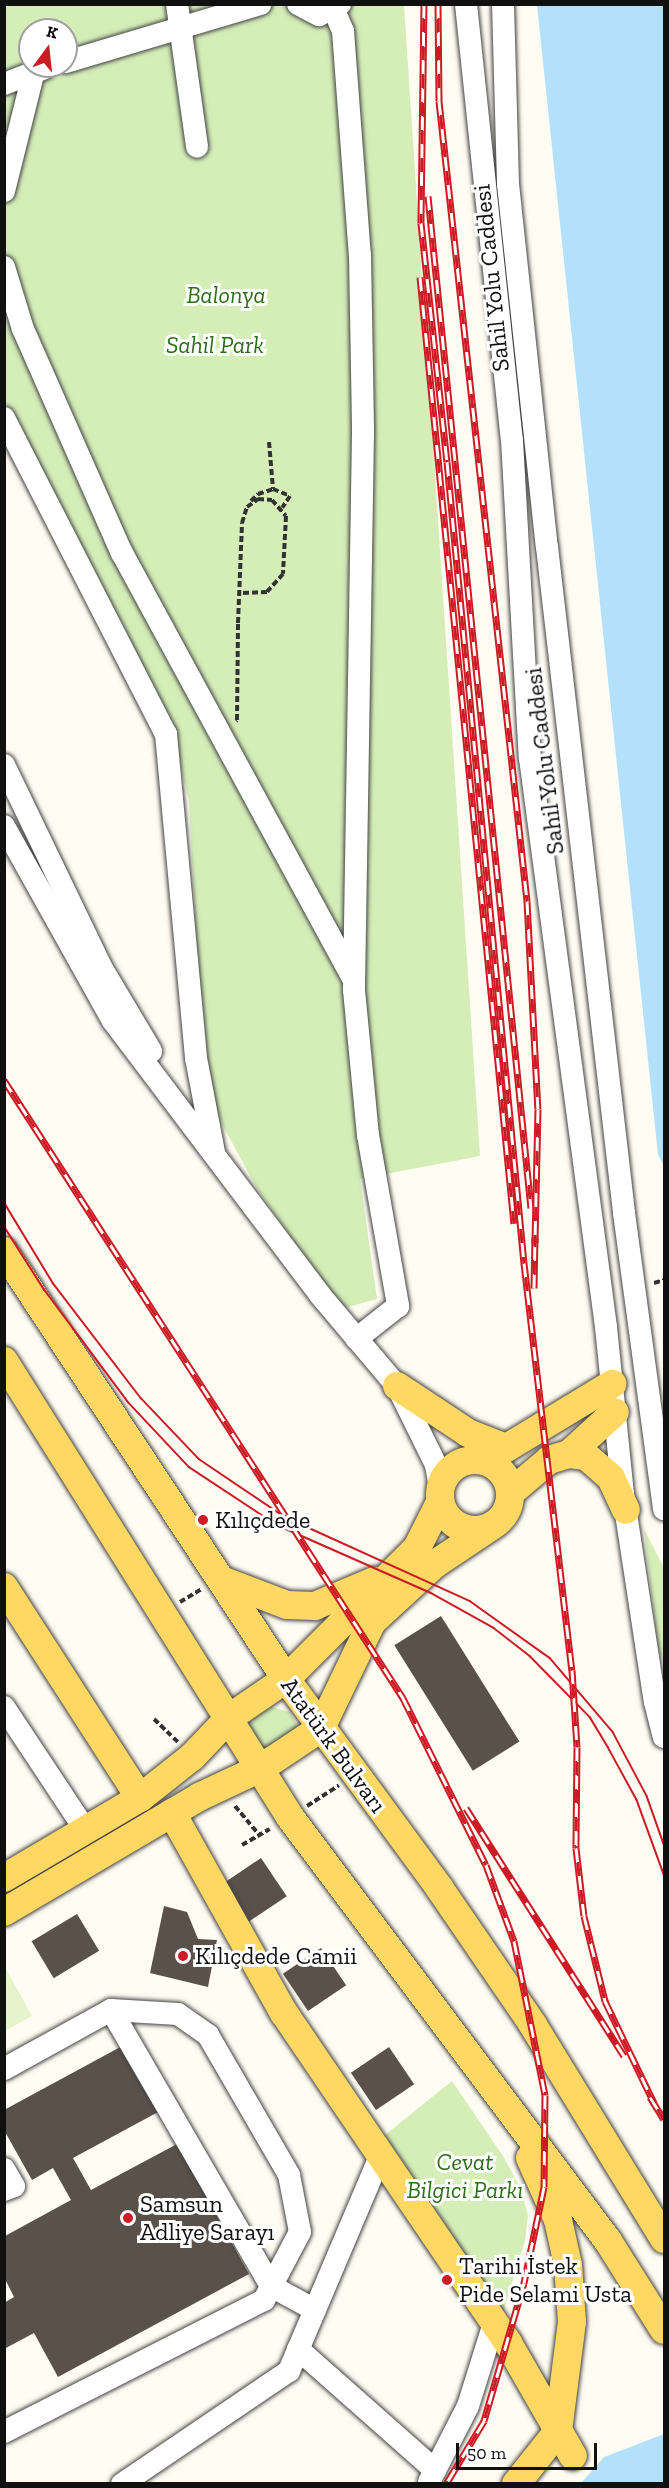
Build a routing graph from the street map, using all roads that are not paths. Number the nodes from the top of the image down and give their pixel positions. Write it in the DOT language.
graph roads {
  1 [pos="177,4"];
  2 [pos="261,4"];
  3 [pos="298,4"];
  4 [pos="466,4"];
  5 [pos="503,4"];
  6 [pos="337,7"];
  7 [pos="178,28"];
  8 [pos="78,58"];
  9 [pos="20,78"];
  10 [pos="40,78"];
  11 [pos="4,84"];
  12 [pos="197,147"];
  13 [pos="4,191"];
  14 [pos="4,267"];
  15 [pos="4,418"];
  16 [pos="4,765"];
  17 [pos="4,826"];
  18 [pos="354,979"];
  19 [pos="162,1084"];
  20 [pos="216,1160"];
  21 [pos="4,1251"];
  22 [pos="356,1339"];
  23 [pos="4,1361"];
  24 [pos="612,1384"];
  25 [pos="397,1386"];
  26 [pos="615,1412"];
  27 [pos="569,1454"];
  28 [pos="496,1455"];
  29 [pos="510,1493"];
  30 [pos="440,1495"];
  31 [pos="664,1509"];
  32 [pos="626,1510"];
  33 [pos="489,1528"];
  34 [pos="389,1574"];
  35 [pos="222,1580"];
  36 [pos="4,1587"];
  37 [pos="286,1679"];
  38 [pos="4,1707"];
  39 [pos="230,1718"];
  40 [pos="321,1728"];
  41 [pos="664,1737"];
  42 [pos="261,1768"];
  43 [pos="140,1798"];
  44 [pos="172,1813"];
  45 [pos="86,1830"];
  46 [pos="4,1878"];
  47 [pos="4,1912"];
  48 [pos="111,2010"];
  49 [pos="4,2069"];
  50 [pos="507,2108"];
  51 [pos="380,2157"];
  52 [pos="4,2169"];
  53 [pos="4,2190"];
  54 [pos="664,2239"];
  55 [pos="271,2286"];
  56 [pos="315,2310"];
  57 [pos="494,2323"];
  58 [pos="664,2331"];
  59 [pos="298,2349"];
  60 [pos="558,2431"];
  61 [pos="4,2432"];
  62 [pos="573,2456"];
  63 [pos="431,2477"];
  64 [pos="122,2484"];
  65 [pos="516,2484"];
  1 -- 7 [label="street"];
  2 -- 7 [label="street"];
  3 -- 6 [label="street"];
  4 -- 24 [label="street"];
  5 -- 31 [label="street, Sahil Yolu Caddesi"];
  6 -- 18 [label="street"];
  7 -- 8 [label="street"];
  7 -- 12 [label="street"];
  9 -- 11 [label="street"];
  10 -- 13 [label="street"];
  14 -- 18 [label="street"];
  15 -- 20 [label="street"];
  16 -- 19 [label="street"];
  17 -- 19 [label="street"];
  18 -- 22 [label="street"];
  19 -- 20 [label="street"];
  20 -- 22 [label="street"];
  21 -- 35 [label="main road, Atatürk Bulvarı"];
  22 -- 25 [label="street"];
  23 -- 39 [label="main road"];
  24 -- 26 [label="street"];
  24 -- 28 [label="main road"];
  25 -- 28 [label="main road"];
  25 -- 30 [label="street"];
  26 -- 27 [label="main road"];
  26 -- 32 [label="street"];
  27 -- 29 [label="main road"];
  27 -- 32 [label="main road"];
  28 -- 29 [label="main road"];
  28 -- 30 [label="main road"];
  29 -- 33 [label="main road"];
  30 -- 33 [label="main road"];
  30 -- 34 [label="main road"];
  32 -- 41 [label="street"];
  33 -- 40 [label="main road"];
  34 -- 35 [label="main road"];
  34 -- 37 [label="main road"];
  35 -- 37 [label="main road, Atatürk Bulvarı"];
  36 -- 43 [label="main road"];
  37 -- 39 [label="main road"];
  37 -- 40 [label="main road, Atatürk Bulvarı"];
  38 -- 45 [label="street"];
  39 -- 42 [label="main road"];
  39 -- 43 [label="main road"];
  40 -- 42 [label="main road"];
  40 -- 54 [label="main road, Atatürk Bulvarı"];
  42 -- 44 [label="main road"];
  42 -- 50 [label="main road"];
  43 -- 45 [label="main road"];
  44 -- 47 [label="main road"];
  44 -- 51 [label="main road"];
  45 -- 46 [label="main road"];
  48 -- 49 [label="street"];
  48 -- 55 [label="street"];
  48 -- 55 [label="street"];
  50 -- 58 [label="main road"];
  50 -- 60 [label="main road"];
  51 -- 56 [label="street"];
  51 -- 57 [label="main road"];
  52 -- 53 [label="street"];
  55 -- 56 [label="street"];
  55 -- 61 [label="street"];
  56 -- 59 [label="street"];
  57 -- 60 [label="main road"];
  57 -- 63 [label="street"];
  59 -- 63 [label="street"];
  59 -- 64 [label="street"];
  60 -- 62 [label="main road"];
  60 -- 65 [label="main road"];
}
